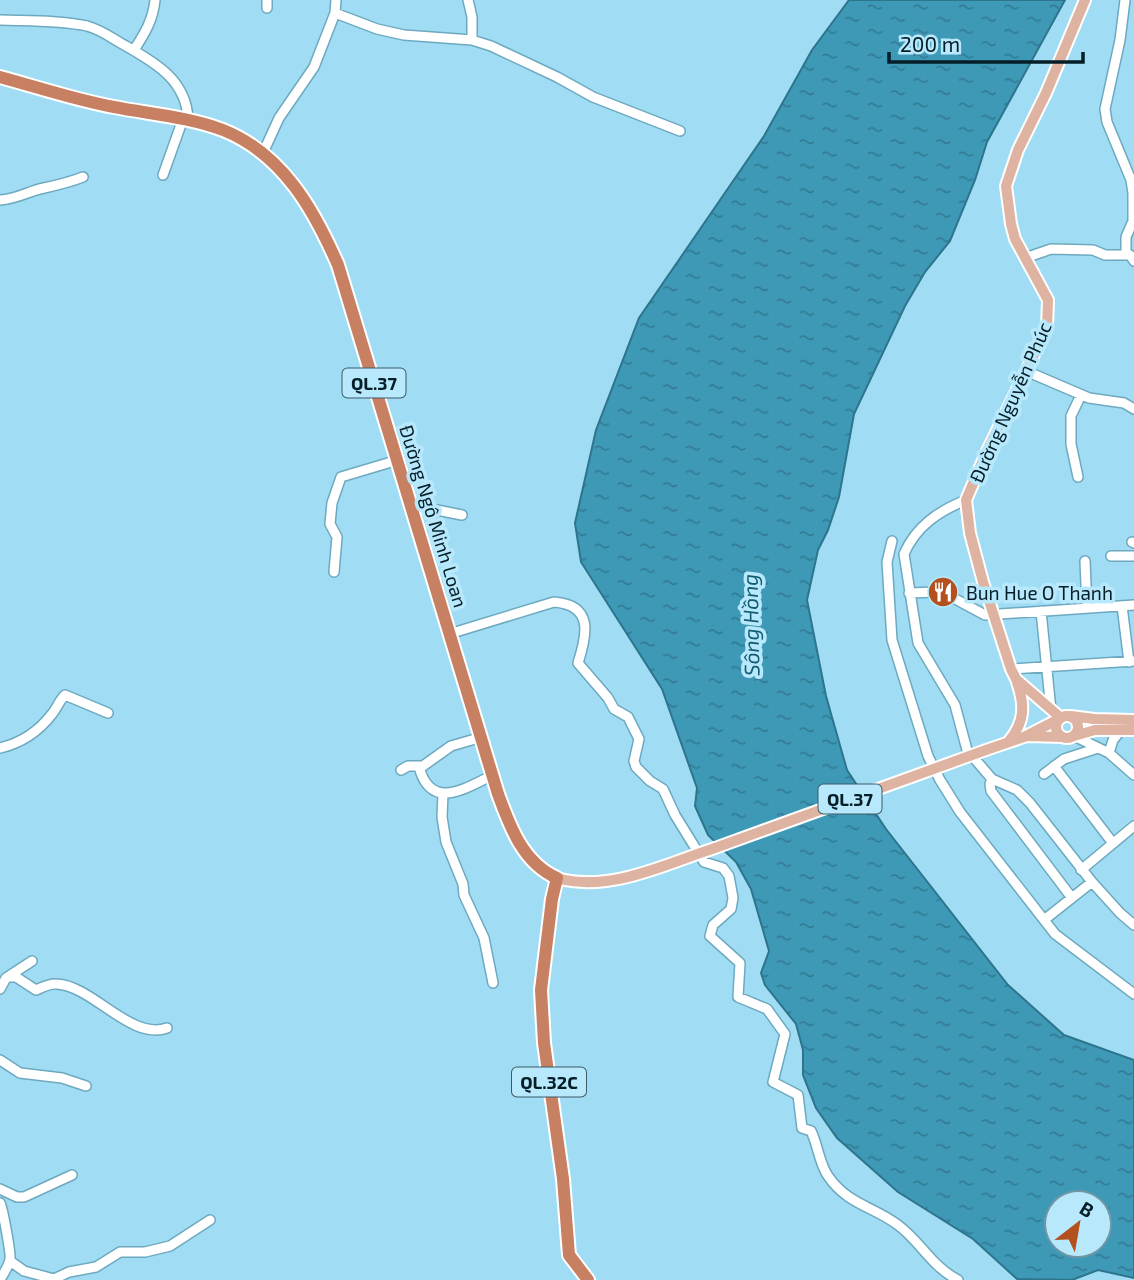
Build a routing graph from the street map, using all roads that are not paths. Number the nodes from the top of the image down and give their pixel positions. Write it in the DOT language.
graph roads {
  1 [pos="155,0"];
  2 [pos="336,0"];
  3 [pos="468,0"];
  4 [pos="1085,0"];
  5 [pos="1125,0"];
  6 [pos="335,13"];
  7 [pos="0,20"];
  8 [pos="472,40"];
  9 [pos="134,50"];
  10 [pos="0,76"];
  11 [pos="185,120"];
  12 [pos="680,131"];
  13 [pos="263,153"];
  14 [pos="163,175"];
  15 [pos="83,177"];
  16 [pos="0,200"];
  17 [pos="1134,221"];
  18 [pos="1025,258"];
  19 [pos="1026,371"];
  20 [pos="1081,395"];
  21 [pos="1134,409"];
  22 [pos="398,460"];
  23 [pos="1078,477"];
  24 [pos="966,500"];
  25 [pos="414,512"];
  26 [pos="462,515"];
  27 [pos="892,541"];
  28 [pos="1111,556"];
  29 [pos="1134,556"];
  30 [pos="1084,561"];
  31 [pos="334,572"];
  32 [pos="909,593"];
  33 [pos="1134,605"];
  34 [pos="1122,606"];
  35 [pos="1087,608"];
  36 [pos="1041,611"];
  37 [pos="992,614"];
  38 [pos="449,634"];
  39 [pos="1131,662"];
  40 [pos="1047,667"];
  41 [pos="1013,674"];
  42 [pos="1051,710"];
  43 [pos="108,713"];
  44 [pos="1065,717"];
  45 [pos="1134,720"];
  46 [pos="1122,729"];
  47 [pos="1134,730"];
  48 [pos="482,737"];
  49 [pos="1024,737"];
  50 [pos="1068,737"];
  51 [pos="1008,743"];
  52 [pos="0,748"];
  53 [pos="1098,748"];
  54 [pos="1110,753"];
  55 [pos="1054,766"];
  56 [pos="419,767"];
  57 [pos="401,770"];
  58 [pos="1044,774"];
  59 [pos="493,775"];
  60 [pos="1134,775"];
  61 [pos="992,779"];
  62 [pos="443,794"];
  63 [pos="1134,826"];
  64 [pos="1112,842"];
  65 [pos="698,854"];
  66 [pos="1081,870"];
  67 [pos="558,877"];
  68 [pos="1092,882"];
  69 [pos="1072,898"];
  70 [pos="1044,920"];
  71 [pos="1134,925"];
  72 [pos="32,961"];
  73 [pos="8,977"];
  74 [pos="494,983"];
  75 [pos="0,989"];
  76 [pos="1134,994"];
  77 [pos="167,1028"];
  78 [pos="0,1060"];
  79 [pos="86,1086"];
  80 [pos="72,1175"];
  81 [pos="0,1189"];
  82 [pos="0,1203"];
  83 [pos="210,1220"];
  84 [pos="10,1261"];
  85 [pos="0,1280"];
  86 [pos="588,1280"];
  87 [pos="958,1280"];
  1 -- 9 [label="street"];
  2 -- 6 [label="street"];
  3 -- 8 [label="street"];
  4 -- 18 [label="main road, Đường Nguyễn Phúc"];
  5 -- 17 [label="street"];
  6 -- 8 [label="street"];
  6 -- 13 [label="street"];
  7 -- 9 [label="street"];
  8 -- 12 [label="street"];
  9 -- 11 [label="street"];
  10 -- 11 [label="highway, Đường Ngô Minh Loan / QL.37"];
  11 -- 13 [label="highway, Đường Ngô Minh Loan / QL.37"];
  11 -- 14 [label="street"];
  13 -- 22 [label="highway, Đường Ngô Minh Loan / QL.37"];
  15 -- 16 [label="street"];
  17 -- 18 [label="street"];
  18 -- 19 [label="main road, Đường Nguyễn Phúc"];
  19 -- 20 [label="street"];
  19 -- 24 [label="main road, Đường Nguyễn Phúc"];
  20 -- 21 [label="street"];
  20 -- 23 [label="street"];
  22 -- 25 [label="highway, Đường Ngô Minh Loan / QL.37"];
  22 -- 31 [label="street"];
  24 -- 32 [label="street"];
  24 -- 37 [label="main road, Đường Nguyễn Phúc"];
  25 -- 26 [label="street"];
  25 -- 38 [label="highway, Đường Ngô Minh Loan / QL.37"];
  27 -- 70 [label="street"];
  28 -- 29 [label="street"];
  30 -- 35 [label="street"];
  32 -- 37 [label="street"];
  32 -- 61 [label="street"];
  33 -- 34 [label="street"];
  34 -- 35 [label="street"];
  34 -- 39 [label="street"];
  35 -- 36 [label="street"];
  36 -- 37 [label="street"];
  36 -- 40 [label="street"];
  37 -- 41 [label="main road, Đường Nguyễn Phúc"];
  38 -- 48 [label="highway, Đường Ngô Minh Loan / QL.37"];
  38 -- 65 [label="street"];
  39 -- 40 [label="street"];
  40 -- 41 [label="street"];
  40 -- 42 [label="street"];
  41 -- 42 [label="main road, Đường Nguyễn Phúc"];
  41 -- 51 [label="main road"];
  42 -- 44 [label="main road, Đường Nguyễn Phúc"];
  43 -- 52 [label="street"];
  44 -- 45 [label="main road"];
  44 -- 49 [label="main road"];
  44 -- 50 [label="main road"];
  44 -- 50 [label="main road"];
  46 -- 47 [label="main road"];
  46 -- 50 [label="main road"];
  46 -- 54 [label="street"];
  48 -- 56 [label="street"];
  48 -- 59 [label="highway, Đường Ngô Minh Loan / QL.37"];
  49 -- 50 [label="main road"];
  49 -- 51 [label="main road, QL.37"];
  50 -- 53 [label="street"];
  51 -- 65 [label="main road, QL.37, bridge"];
  53 -- 54 [label="street"];
  53 -- 55 [label="street"];
  54 -- 60 [label="street"];
  55 -- 58 [label="street"];
  55 -- 64 [label="street"];
  56 -- 57 [label="street"];
  56 -- 62 [label="street"];
  59 -- 62 [label="street"];
  59 -- 67 [label="highway, Đường Ngô Minh Loan / QL.37"];
  61 -- 66 [label="street"];
  61 -- 69 [label="street"];
  62 -- 74 [label="street"];
  63 -- 64 [label="street"];
  64 -- 66 [label="street"];
  65 -- 67 [label="main road, QL.37"];
  65 -- 87 [label="street"];
  66 -- 68 [label="street"];
  67 -- 86 [label="highway, QL.32C"];
  68 -- 69 [label="street"];
  68 -- 71 [label="street"];
  69 -- 70 [label="street"];
  70 -- 76 [label="street"];
  72 -- 73 [label="street"];
  73 -- 75 [label="street"];
  73 -- 77 [label="street"];
  78 -- 79 [label="street"];
  80 -- 81 [label="street"];
  82 -- 84 [label="street"];
  83 -- 84 [label="street"];
  84 -- 85 [label="street"];
}
